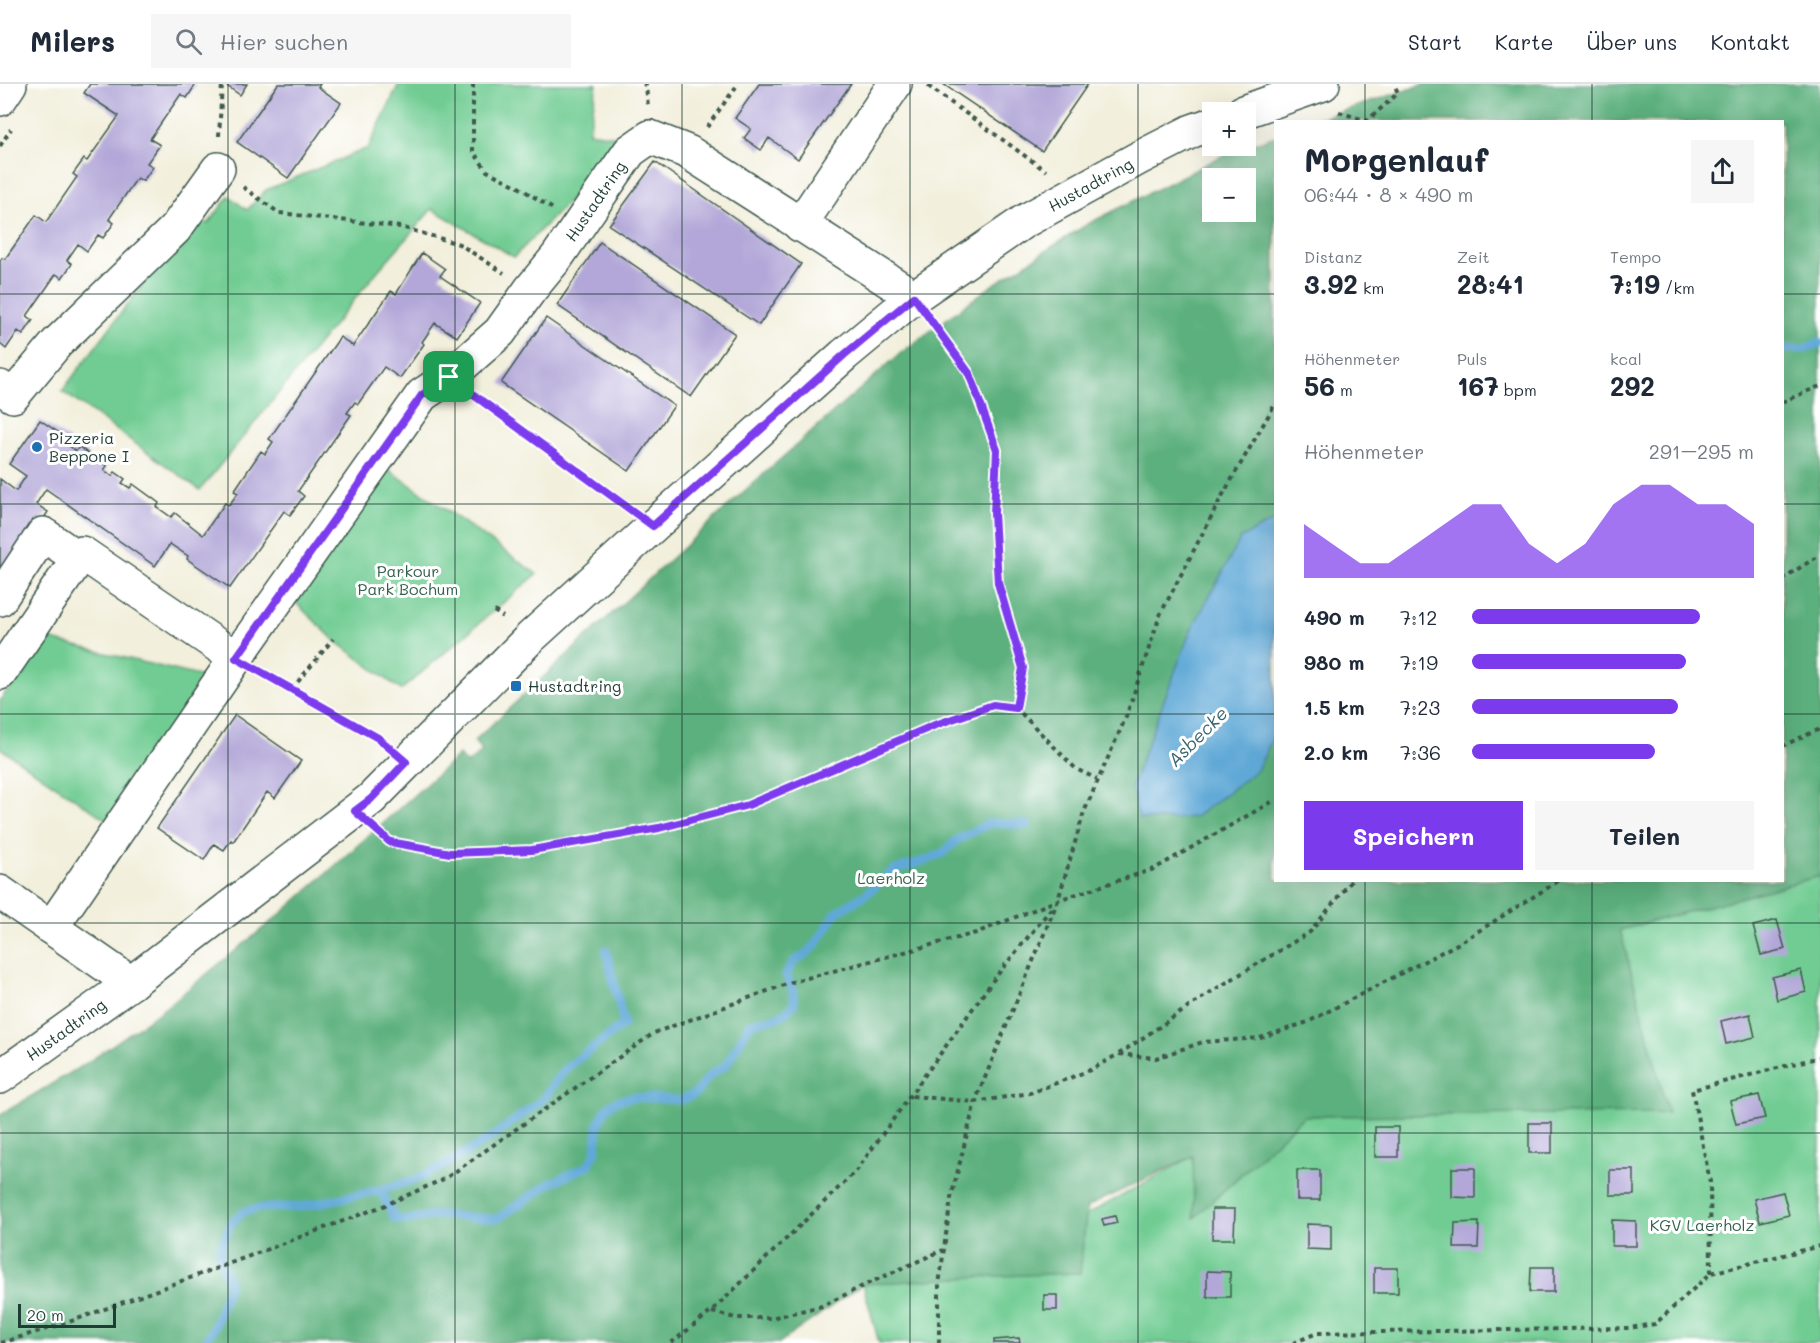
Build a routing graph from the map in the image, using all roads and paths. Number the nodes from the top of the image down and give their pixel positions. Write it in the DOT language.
graph roads {
  1 [pos="10,84"];
  2 [pos="222,84"];
  3 [pos="473,84"];
  4 [pos="738,84"];
  5 [pos="894,84"];
  6 [pos="1323,84"];
  7 [pos="1394,84"];
  8 [pos="927,86"];
  9 [pos="0,99"];
  10 [pos="1256,107"];
  11 [pos="1350,115"];
  12 [pos="1365,120"];
  13 [pos="1369,120"];
  14 [pos="1202,128"];
  15 [pos="688,152"];
  16 [pos="218,169"];
  17 [pos="1076,193"];
  18 [pos="579,225"];
  19 [pos="800,225"];
  20 [pos="530,290"];
  21 [pos="914,297"];
  22 [pos="449,377"];
  23 [pos="1820,386"];
  24 [pos="4,399"];
  25 [pos="1784,401"];
  26 [pos="1274,406"];
  27 [pos="653,526"];
  28 [pos="1820,555"];
  29 [pos="79,559"];
  30 [pos="1784,578"];
  31 [pos="0,599"];
  32 [pos="333,639"];
  33 [pos="236,658"];
  34 [pos="0,673"];
  35 [pos="292,690"];
  36 [pos="1016,708"];
  37 [pos="1820,729"];
  38 [pos="1784,745"];
  39 [pos="406,762"];
  40 [pos="1097,778"];
  41 [pos="1274,801"];
  42 [pos="355,811"];
  43 [pos="1350,882"];
  44 [pos="1557,882"];
  45 [pos="0,892"];
  46 [pos="1058,900"];
  47 [pos="51,928"];
  48 [pos="131,983"];
  49 [pos="1119,1054"];
  50 [pos="1820,1057"];
  51 [pos="0,1077"];
  52 [pos="911,1096"];
  53 [pos="975,1102"];
  54 [pos="1820,1246"];
  55 [pos="943,1250"];
  56 [pos="1711,1274"];
  57 [pos="711,1312"];
  58 [pos="1,1343"];
  59 [pos="671,1343"];
  60 [pos="939,1343"];
  61 [pos="1293,1343"];
  1 -- 9 [label="street"];
  2 -- 16 [label="path"];
  3 -- 18 [label="path"];
  4 -- 15 [label="path"];
  5 -- 19 [label="street"];
  6 -- 10 [label="street"];
  7 -- 13 [label="path"];
  8 -- 17 [label="path"];
  11 -- 12 [label="path"];
  14 -- 17 [label="street, Hustadtring"];
  15 -- 18 [label="street, Hustadtring"];
  15 -- 19 [label="street, Hustadtring"];
  16 -- 20 [label="path"];
  16 -- 24 [label="street"];
  17 -- 21 [label="street, Hustadtring"];
  18 -- 20 [label="street, Hustadtring"];
  19 -- 21 [label="street, Hustadtring"];
  20 -- 22 [label="street, Hustadtring"];
  21 -- 27 [label="street, Hustadtring"];
  21 -- 36 [label="path"];
  22 -- 27 [label="path"];
  22 -- 33 [label="street, Hustadtring"];
  23 -- 25 [label="path"];
  26 -- 40 [label="path"];
  27 -- 39 [label="street, Hustadtring"];
  28 -- 30 [label="path"];
  29 -- 31 [label="street"];
  29 -- 33 [label="street"];
  29 -- 34 [label="street"];
  32 -- 35 [label="path"];
  33 -- 35 [label="path"];
  33 -- 47 [label="street, Hustadtring"];
  35 -- 39 [label="path"];
  36 -- 40 [label="path"];
  36 -- 42 [label="path"];
  37 -- 38 [label="path"];
  39 -- 42 [label="street, Hustadtring"];
  40 -- 46 [label="path"];
  41 -- 46 [label="path"];
  42 -- 48 [label="street, Hustadtring"];
  43 -- 49 [label="path"];
  44 -- 49 [label="path"];
  45 -- 47 [label="street"];
  46 -- 52 [label="path"];
  46 -- 53 [label="path"];
  46 -- 58 [label="path"];
  47 -- 48 [label="street"];
  48 -- 51 [label="street, Hustadtring"];
  49 -- 53 [label="path"];
  50 -- 56 [label="path"];
  52 -- 53 [label="path"];
  52 -- 57 [label="path"];
  53 -- 55 [label="path"];
  54 -- 56 [label="path"];
  55 -- 57 [label="path"];
  55 -- 60 [label="path"];
  56 -- 61 [label="path"];
  57 -- 59 [label="path"];
}
